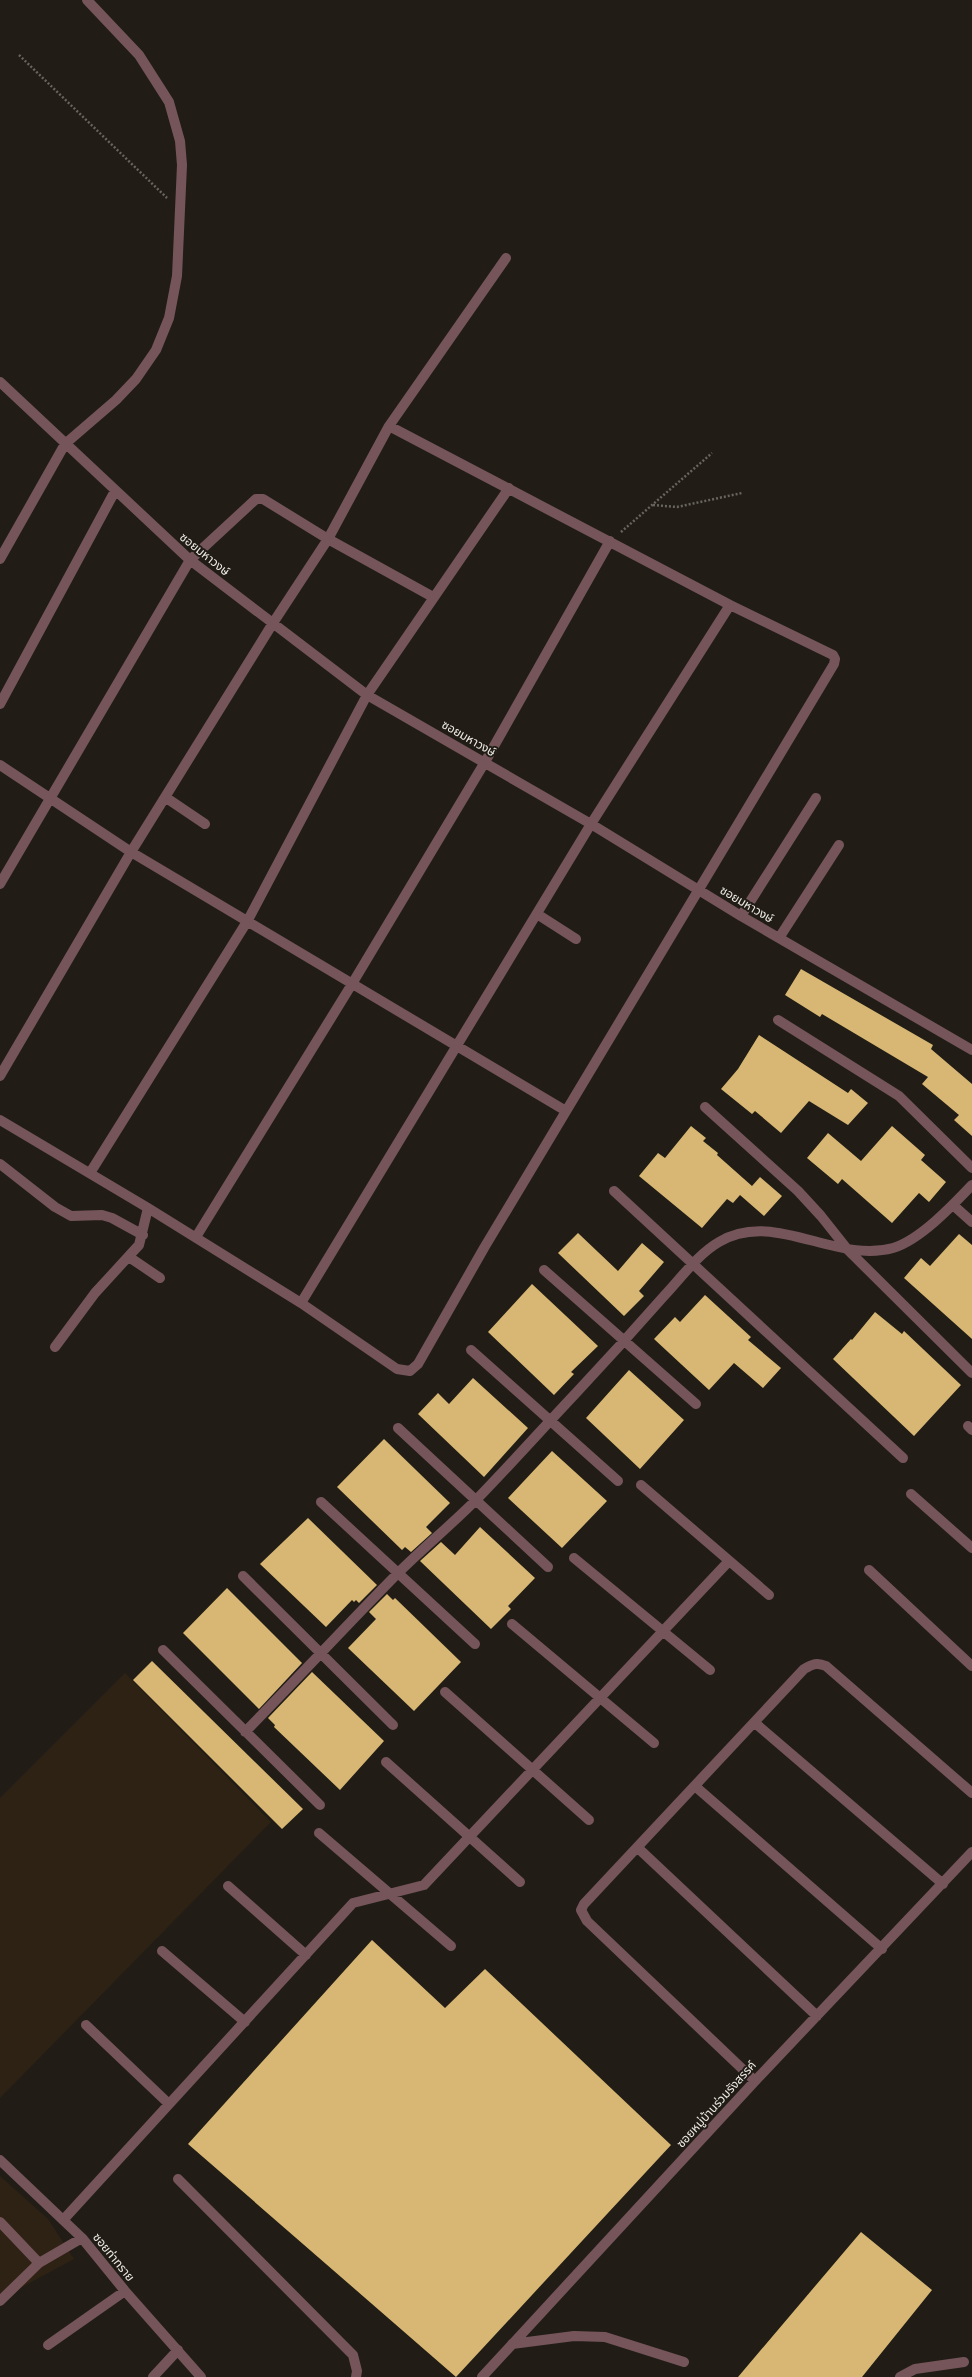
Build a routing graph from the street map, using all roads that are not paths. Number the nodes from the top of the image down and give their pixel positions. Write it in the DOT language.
graph roads {
  1 [pos="86,0"];
  2 [pos="506,258"];
  3 [pos="0,382"];
  4 [pos="388,426"];
  5 [pos="66,444"];
  6 [pos="509,488"];
  7 [pos="115,491"];
  8 [pos="328,539"];
  9 [pos="610,541"];
  10 [pos="0,559"];
  11 [pos="190,560"];
  12 [pos="433,597"];
  13 [pos="730,605"];
  14 [pos="273,623"];
  15 [pos="367,695"];
  16 [pos="0,704"];
  17 [pos="485,762"];
  18 [pos="0,766"];
  19 [pos="50,797"];
  20 [pos="165,797"];
  21 [pos="816,798"];
  22 [pos="205,824"];
  23 [pos="591,824"];
  24 [pos="839,845"];
  25 [pos="131,852"];
  26 [pos="0,884"];
  27 [pos="698,890"];
  28 [pos="537,914"];
  29 [pos="741,916"];
  30 [pos="248,920"];
  31 [pos="779,938"];
  32 [pos="576,939"];
  33 [pos="352,984"];
  34 [pos="778,1020"];
  35 [pos="458,1047"];
  36 [pos="972,1050"];
  37 [pos="0,1076"];
  38 [pos="705,1107"];
  39 [pos="566,1112"];
  40 [pos="0,1120"];
  41 [pos="0,1164"];
  42 [pos="972,1168"];
  43 [pos="90,1173"];
  44 [pos="972,1185"];
  45 [pos="614,1191"];
  46 [pos="953,1205"];
  47 [pos="148,1208"];
  48 [pos="972,1222"];
  49 [pos="143,1235"];
  50 [pos="196,1236"];
  51 [pos="848,1250"];
  52 [pos="130,1257"];
  53 [pos="693,1265"];
  54 [pos="544,1270"];
  55 [pos="160,1278"];
  56 [pos="301,1303"];
  57 [pos="625,1341"];
  58 [pos="55,1347"];
  59 [pos="471,1350"];
  60 [pos="972,1373"];
  61 [pos="696,1404"];
  62 [pos="550,1421"];
  63 [pos="398,1428"];
  64 [pos="903,1458"];
  65 [pos="618,1482"];
  66 [pos="641,1486"];
  67 [pos="911,1494"];
  68 [pos="477,1499"];
  69 [pos="321,1502"];
  70 [pos="972,1548"];
  71 [pos="574,1558"];
  72 [pos="729,1561"];
  73 [pos="548,1567"];
  74 [pos="869,1570"];
  75 [pos="397,1574"];
  76 [pos="243,1576"];
  77 [pos="769,1595"];
  78 [pos="512,1624"];
  79 [pos="663,1632"];
  80 [pos="475,1644"];
  81 [pos="163,1650"];
  82 [pos="320,1654"];
  83 [pos="972,1666"];
  84 [pos="710,1670"];
  85 [pos="445,1692"];
  86 [pos="600,1698"];
  87 [pos="755,1723"];
  88 [pos="393,1726"];
  89 [pos="245,1732"];
  90 [pos="654,1743"];
  91 [pos="386,1762"];
  92 [pos="532,1770"];
  93 [pos="696,1787"];
  94 [pos="972,1793"];
  95 [pos="320,1805"];
  96 [pos="589,1820"];
  97 [pos="319,1833"];
  98 [pos="469,1837"];
  99 [pos="638,1848"];
  100 [pos="972,1852"];
  101 [pos="520,1882"];
  102 [pos="943,1884"];
  103 [pos="228,1886"];
  104 [pos="389,1894"];
  105 [pos="451,1946"];
  106 [pos="882,1949"];
  107 [pos="162,1951"];
  108 [pos="306,1955"];
  109 [pos="817,2016"];
  110 [pos="245,2022"];
  111 [pos="86,2025"];
  112 [pos="754,2081"];
  113 [pos="169,2104"];
  114 [pos="0,2160"];
  115 [pos="178,2179"];
  116 [pos="63,2220"];
  117 [pos="0,2222"];
  118 [pos="82,2238"];
  119 [pos="39,2263"];
  120 [pos="125,2291"];
  121 [pos="0,2301"];
  122 [pos="512,2344"];
  123 [pos="48,2345"];
  124 [pos="178,2350"];
  125 [pos="684,2362"];
  126 [pos="964,2362"];
  127 [pos="153,2377"];
  128 [pos="201,2377"];
  129 [pos="356,2377"];
  130 [pos="482,2377"];
  131 [pos="900,2377"];
  1 -- 5 [label="street"];
  2 -- 4 [label="street"];
  3 -- 5 [label="street, ซอยมหาวงษ์"];
  4 -- 6 [label="street"];
  4 -- 8 [label="street"];
  5 -- 7 [label="street, ซอยมหาวงษ์"];
  5 -- 10 [label="street"];
  6 -- 9 [label="street"];
  6 -- 12 [label="street"];
  7 -- 11 [label="street, ซอยมหาวงษ์"];
  7 -- 16 [label="street"];
  8 -- 11 [label="street"];
  8 -- 12 [label="street"];
  8 -- 14 [label="street"];
  9 -- 13 [label="street"];
  9 -- 17 [label="street"];
  11 -- 14 [label="street, ซอยมหาวงษ์"];
  11 -- 19 [label="street"];
  12 -- 15 [label="street"];
  13 -- 23 [label="street"];
  13 -- 27 [label="street"];
  14 -- 15 [label="street, ซอยมหาวงษ์"];
  14 -- 20 [label="street"];
  15 -- 17 [label="street, ซอยมหาวงษ์"];
  15 -- 30 [label="street"];
  17 -- 23 [label="street, ซอยมหาวงษ์"];
  17 -- 33 [label="street"];
  18 -- 19 [label="street"];
  19 -- 25 [label="street"];
  19 -- 26 [label="street"];
  20 -- 22 [label="street"];
  20 -- 25 [label="street"];
  21 -- 29 [label="street"];
  23 -- 27 [label="street, ซอยมหาวงษ์"];
  23 -- 28 [label="street"];
  24 -- 31 [label="street"];
  25 -- 30 [label="street"];
  25 -- 37 [label="street"];
  27 -- 29 [label="street, ซอยมหาวงษ์"];
  27 -- 39 [label="street"];
  28 -- 32 [label="street"];
  28 -- 35 [label="street"];
  29 -- 31 [label="street, ซอยมหาวงษ์"];
  30 -- 33 [label="street"];
  30 -- 43 [label="street"];
  31 -- 36 [label="street, ซอยมหาวงษ์"];
  33 -- 35 [label="street"];
  33 -- 50 [label="street"];
  34 -- 42 [label="street"];
  35 -- 39 [label="street"];
  35 -- 56 [label="street"];
  38 -- 51 [label="street"];
  39 -- 56 [label="street"];
  40 -- 43 [label="street"];
  41 -- 49 [label="street"];
  43 -- 47 [label="street"];
  44 -- 46 [label="street"];
  45 -- 53 [label="street"];
  46 -- 48 [label="street"];
  46 -- 51 [label="street"];
  47 -- 49 [label="street"];
  47 -- 50 [label="street"];
  49 -- 52 [label="street"];
  50 -- 56 [label="street"];
  51 -- 53 [label="street"];
  51 -- 60 [label="street"];
  52 -- 55 [label="street"];
  52 -- 58 [label="street"];
  53 -- 57 [label="street"];
  53 -- 64 [label="street"];
  54 -- 57 [label="street"];
  57 -- 61 [label="street"];
  57 -- 62 [label="street"];
  59 -- 62 [label="street"];
  62 -- 65 [label="street"];
  62 -- 68 [label="street"];
  63 -- 68 [label="street"];
  66 -- 72 [label="street"];
  67 -- 70 [label="street"];
  68 -- 73 [label="street"];
  68 -- 75 [label="street"];
  69 -- 75 [label="street"];
  71 -- 79 [label="street"];
  72 -- 77 [label="street"];
  72 -- 79 [label="street"];
  74 -- 83 [label="street"];
  75 -- 80 [label="street"];
  75 -- 82 [label="street"];
  76 -- 82 [label="street"];
  78 -- 86 [label="street"];
  79 -- 84 [label="street"];
  79 -- 86 [label="street"];
  81 -- 89 [label="street"];
  82 -- 88 [label="street"];
  82 -- 89 [label="street"];
  85 -- 92 [label="street"];
  86 -- 90 [label="street"];
  86 -- 92 [label="street"];
  87 -- 93 [label="street"];
  87 -- 94 [label="street"];
  87 -- 102 [label="street"];
  89 -- 95 [label="street"];
  91 -- 98 [label="street"];
  92 -- 96 [label="street"];
  92 -- 98 [label="street"];
  93 -- 99 [label="street"];
  93 -- 106 [label="street"];
  97 -- 104 [label="street"];
  98 -- 101 [label="street"];
  98 -- 104 [label="street"];
  99 -- 109 [label="street"];
  99 -- 112 [label="street"];
  100 -- 102 [label="street, ซอยหมู่บ้านร่วมรังสรรค์"];
  102 -- 106 [label="street, ซอยหมู่บ้านร่วมรังสรรค์"];
  103 -- 108 [label="street"];
  104 -- 105 [label="street"];
  104 -- 108 [label="street"];
  106 -- 109 [label="street, ซอยหมู่บ้านร่วมรังสรรค์"];
  107 -- 110 [label="street"];
  108 -- 110 [label="street"];
  109 -- 112 [label="street, ซอยหมู่บ้านร่วมรังสรรค์"];
  110 -- 113 [label="street"];
  111 -- 113 [label="street"];
  112 -- 122 [label="street, ซอยหมู่บ้านร่วมรังสรรค์"];
  113 -- 116 [label="street"];
  114 -- 116 [label="street, ซอยท่าทราย"];
  115 -- 129 [label="street"];
  116 -- 118 [label="street, ซอยท่าทราย"];
  117 -- 119 [label="street"];
  118 -- 119 [label="street"];
  118 -- 120 [label="street, ซอยท่าทราย"];
  119 -- 121 [label="street"];
  120 -- 123 [label="street"];
  120 -- 124 [label="street, ซอยท่าทราย"];
  122 -- 125 [label="street"];
  122 -- 130 [label="street, ซอยหมู่บ้านร่วมรังสรรค์"];
  124 -- 127 [label="street"];
  124 -- 128 [label="street, ซอยท่าทราย"];
  126 -- 131 [label="street"];
}
